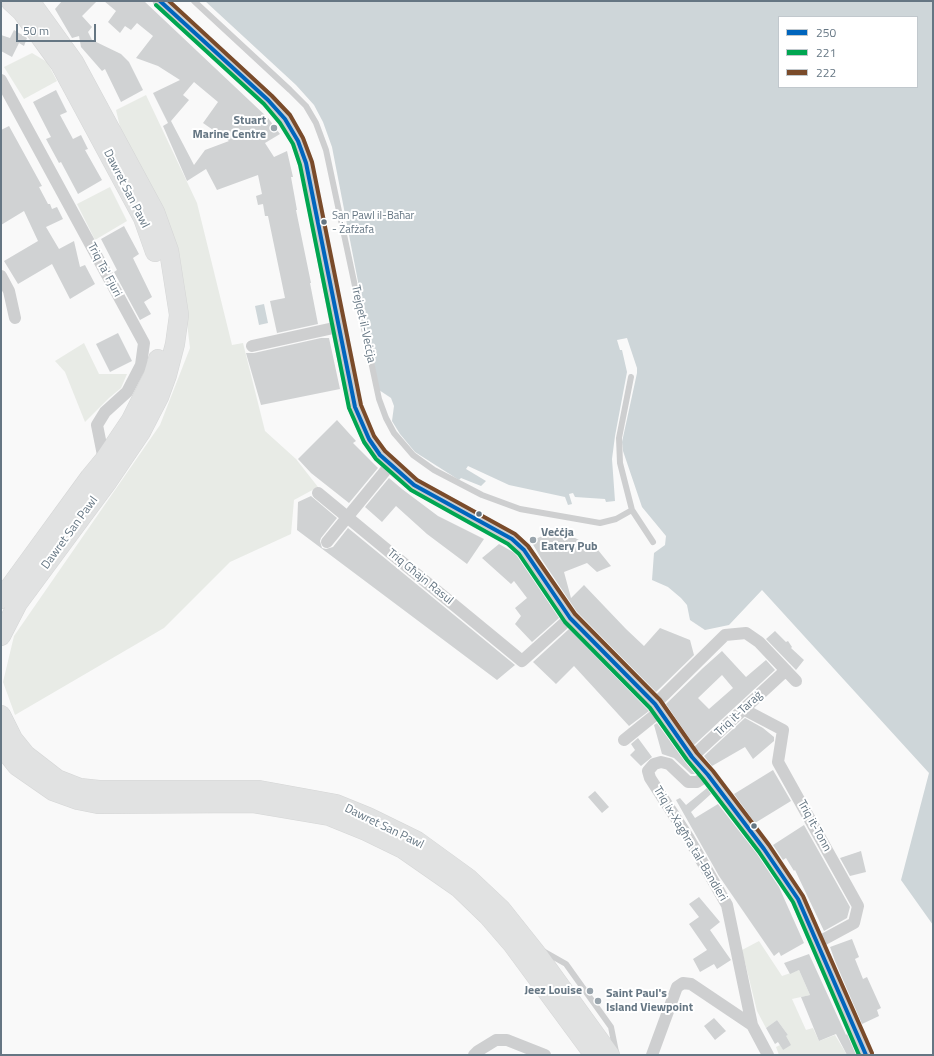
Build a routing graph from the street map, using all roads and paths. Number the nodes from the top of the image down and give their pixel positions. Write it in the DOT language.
graph roads {
  1 [pos="10,1"];
  2 [pos="30,1"];
  3 [pos="160,1"];
  4 [pos="194,1"];
  5 [pos="1,80"];
  6 [pos="1,276"];
  7 [pos="15,318"];
  8 [pos="338,327"];
  9 [pos="252,346"];
  10 [pos="631,377"];
  11 [pos="105,412"];
  12 [pos="141,432"];
  13 [pos="120,436"];
  14 [pos="104,460"];
  15 [pos="390,465"];
  16 [pos="318,493"];
  17 [pos="632,510"];
  18 [pos="346,517"];
  19 [pos="326,542"];
  20 [pos="653,542"];
  21 [pos="1,599"];
  22 [pos="570,618"];
  23 [pos="1,636"];
  24 [pos="786,670"];
  25 [pos="796,681"];
  26 [pos="657,708"];
  27 [pos="743,709"];
  28 [pos="1,715"];
  29 [pos="624,740"];
  30 [pos="1,746"];
  31 [pos="692,757"];
  32 [pos="708,775"];
  33 [pos="817,943"];
  34 [pos="529,944"];
  35 [pos="752,1025"];
  36 [pos="474,1055"];
  37 [pos="545,1055"];
  38 [pos="594,1055"];
  39 [pos="610,1055"];
  40 [pos="616,1055"];
  41 [pos="652,1055"];
  42 [pos="768,1055"];
  43 [pos="866,1055"];
  1 -- 13 [label="highway, Dawret San Pawl"];
  2 -- 12 [label="highway, Dawret San Pawl"];
  3 -- 8 [label="street"];
  4 -- 17 [label="lane, Trejqet il-Veċċja"];
  5 -- 11 [label="street, Triq Ta' Fjuri"];
  6 -- 7 [label="street"];
  8 -- 9 [label="street"];
  8 -- 15 [label="street"];
  10 -- 17 [label="lane"];
  11 -- 13 [label="street"];
  11 -- 14 [label="street, Triq Ta' Fjuri"];
  12 -- 14 [label="street, Dawret San Pawl"];
  12 -- 23 [label="highway, Dawret San Pawl"];
  13 -- 14 [label="highway, Dawret San Pawl"];
  14 -- 21 [label="highway, Dawret San Pawl"];
  15 -- 18 [label="street"];
  15 -- 22 [label="street"];
  16 -- 18 [label="street, Triq Għajn Rasul"];
  17 -- 20 [label="lane"];
  18 -- 19 [label="street"];
  18 -- 22 [label="street, Triq Għajn Rasul"];
  22 -- 26 [label="street"];
  24 -- 25 [label="street"];
  24 -- 26 [label="street"];
  24 -- 27 [label="street, Triq it-Taraġ"];
  26 -- 29 [label="street"];
  26 -- 31 [label="street"];
  27 -- 31 [label="street, Triq it-Taraġ"];
  27 -- 33 [label="street, Triq it-Tonn"];
  28 -- 34 [label="highway, Dawret San Pawl"];
  30 -- 38 [label="highway, Dawret San Pawl"];
  31 -- 32 [label="street"];
  32 -- 33 [label="street"];
  32 -- 35 [label="street, Triq ix-Xagħra tal-Bandieri"];
  33 -- 43 [label="street"];
  34 -- 39 [label="highway, Dawret San Pawl"];
  34 -- 40 [label="lane"];
  35 -- 41 [label="street"];
  35 -- 42 [label="street, Triq ix-Xagħra tal-Bandieri"];
  36 -- 37 [label="street"];
}
